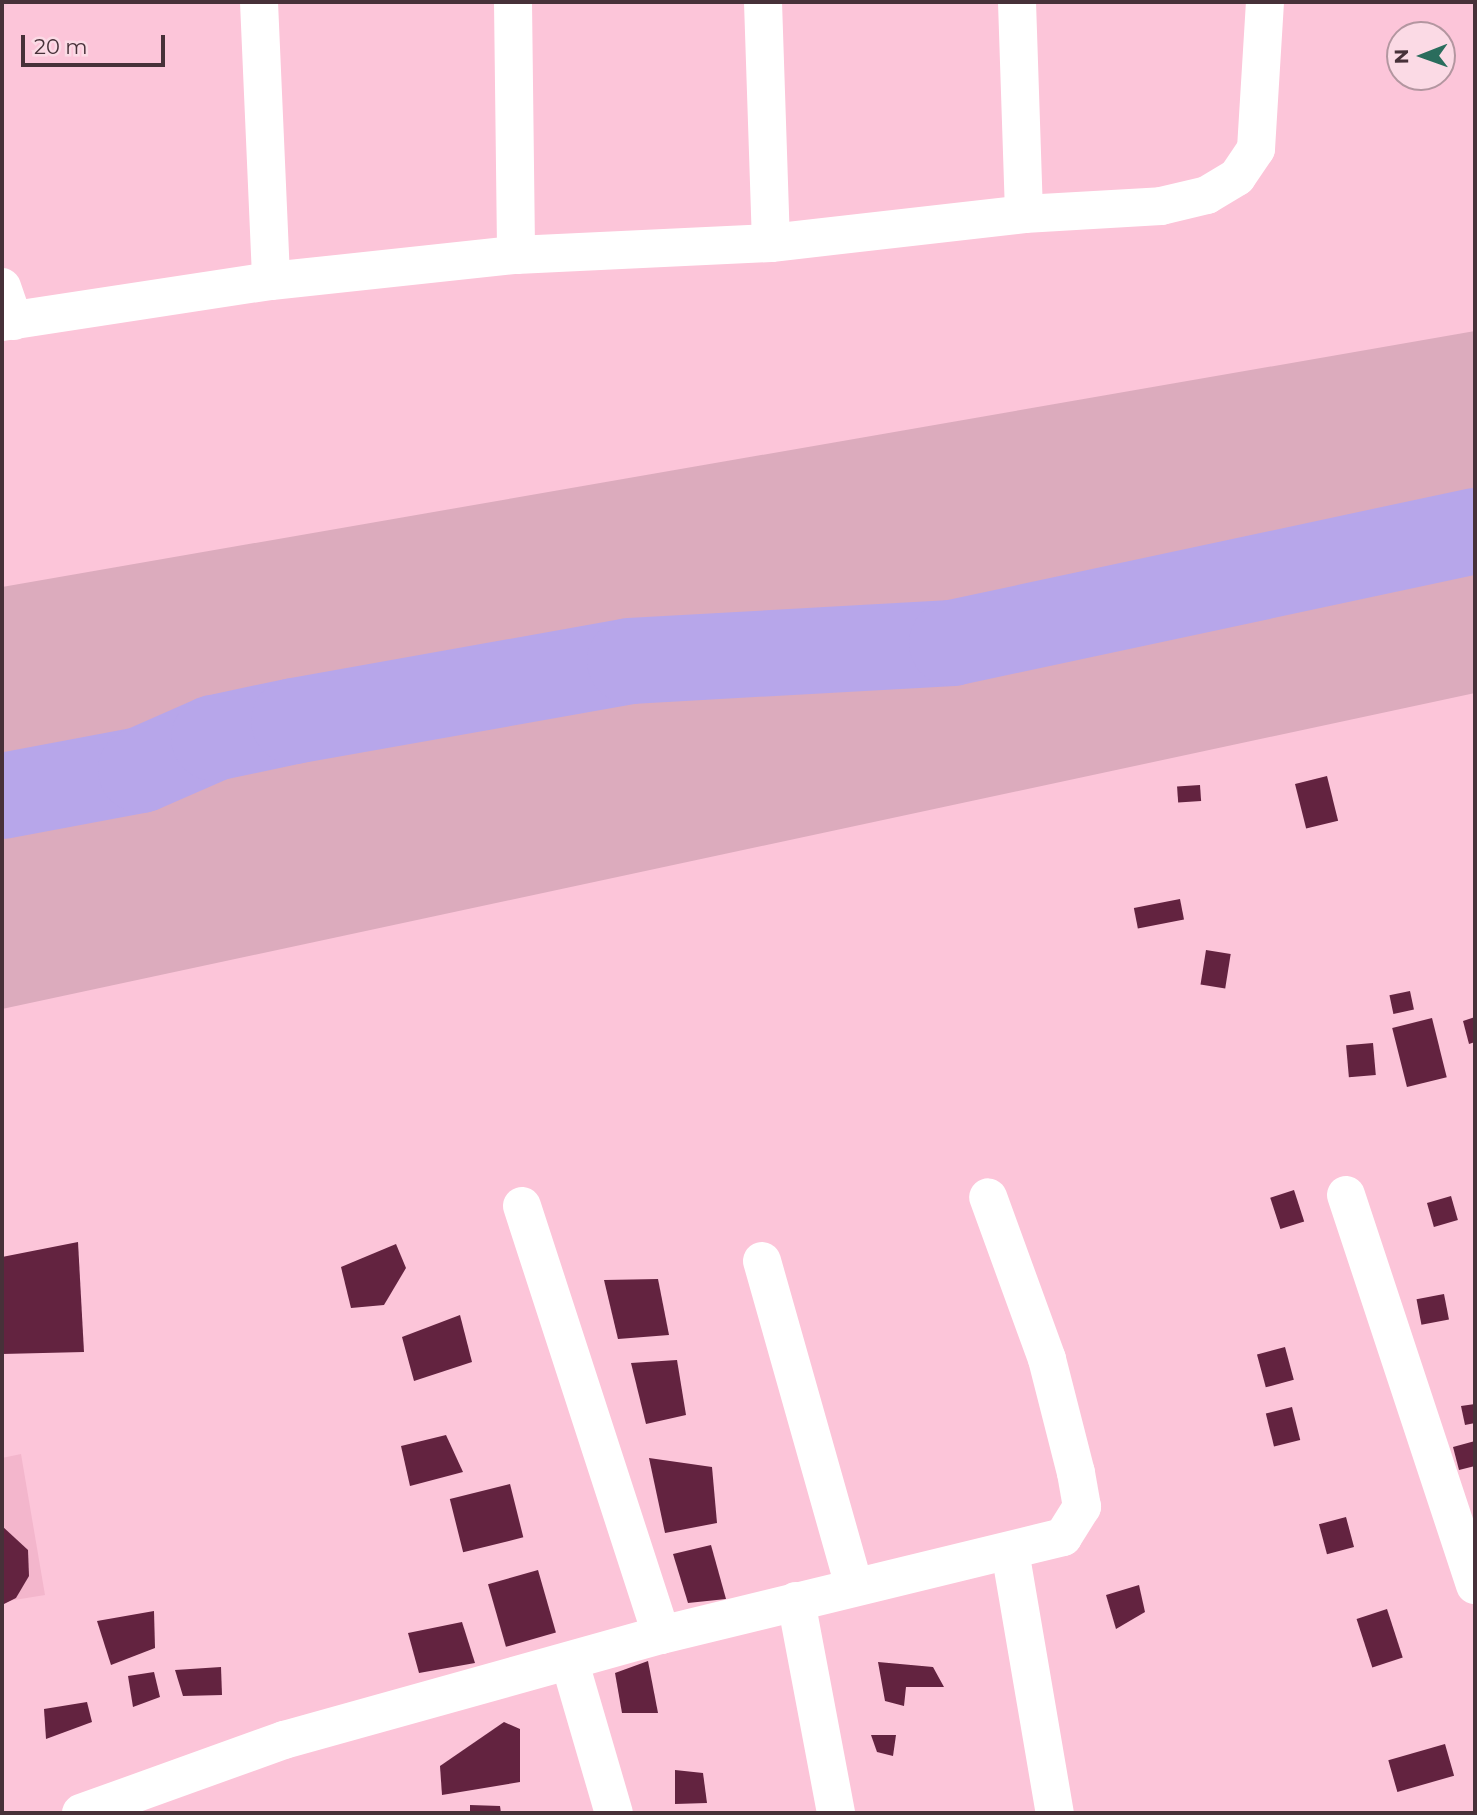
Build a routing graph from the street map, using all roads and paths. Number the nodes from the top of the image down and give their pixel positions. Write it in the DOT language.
graph roads {
  1 [pos="259,2"];
  2 [pos="513,2"];
  3 [pos="763,2"];
  4 [pos="1017,2"];
  5 [pos="1265,2"];
  6 [pos="1024,214"];
  7 [pos="771,243"];
  8 [pos="516,255"];
  9 [pos="271,281"];
  10 [pos="6,310"];
  11 [pos="1346,1195"];
  12 [pos="988,1196"];
  13 [pos="522,1206"];
  14 [pos="762,1261"];
  15 [pos="1010,1551"];
  16 [pos="1475,1585"];
  17 [pos="854,1587"];
  18 [pos="796,1601"];
  19 [pos="661,1635"];
  20 [pos="569,1663"];
  21 [pos="81,1813"];
  22 [pos="614,1813"];
  23 [pos="836,1813"];
  24 [pos="1055,1813"];
  1 -- 9 [label="street"];
  2 -- 8 [label="street"];
  3 -- 7 [label="street"];
  4 -- 6 [label="street"];
  5 -- 6 [label="street"];
  6 -- 7 [label="street"];
  7 -- 8 [label="street"];
  8 -- 9 [label="street"];
  9 -- 10 [label="street"];
  11 -- 16 [label="street"];
  12 -- 15 [label="street"];
  13 -- 19 [label="street"];
  14 -- 17 [label="street"];
  15 -- 17 [label="street"];
  15 -- 24 [label="street"];
  17 -- 18 [label="street"];
  18 -- 19 [label="street"];
  18 -- 23 [label="street"];
  19 -- 20 [label="street"];
  20 -- 21 [label="street"];
  20 -- 22 [label="street"];
}
